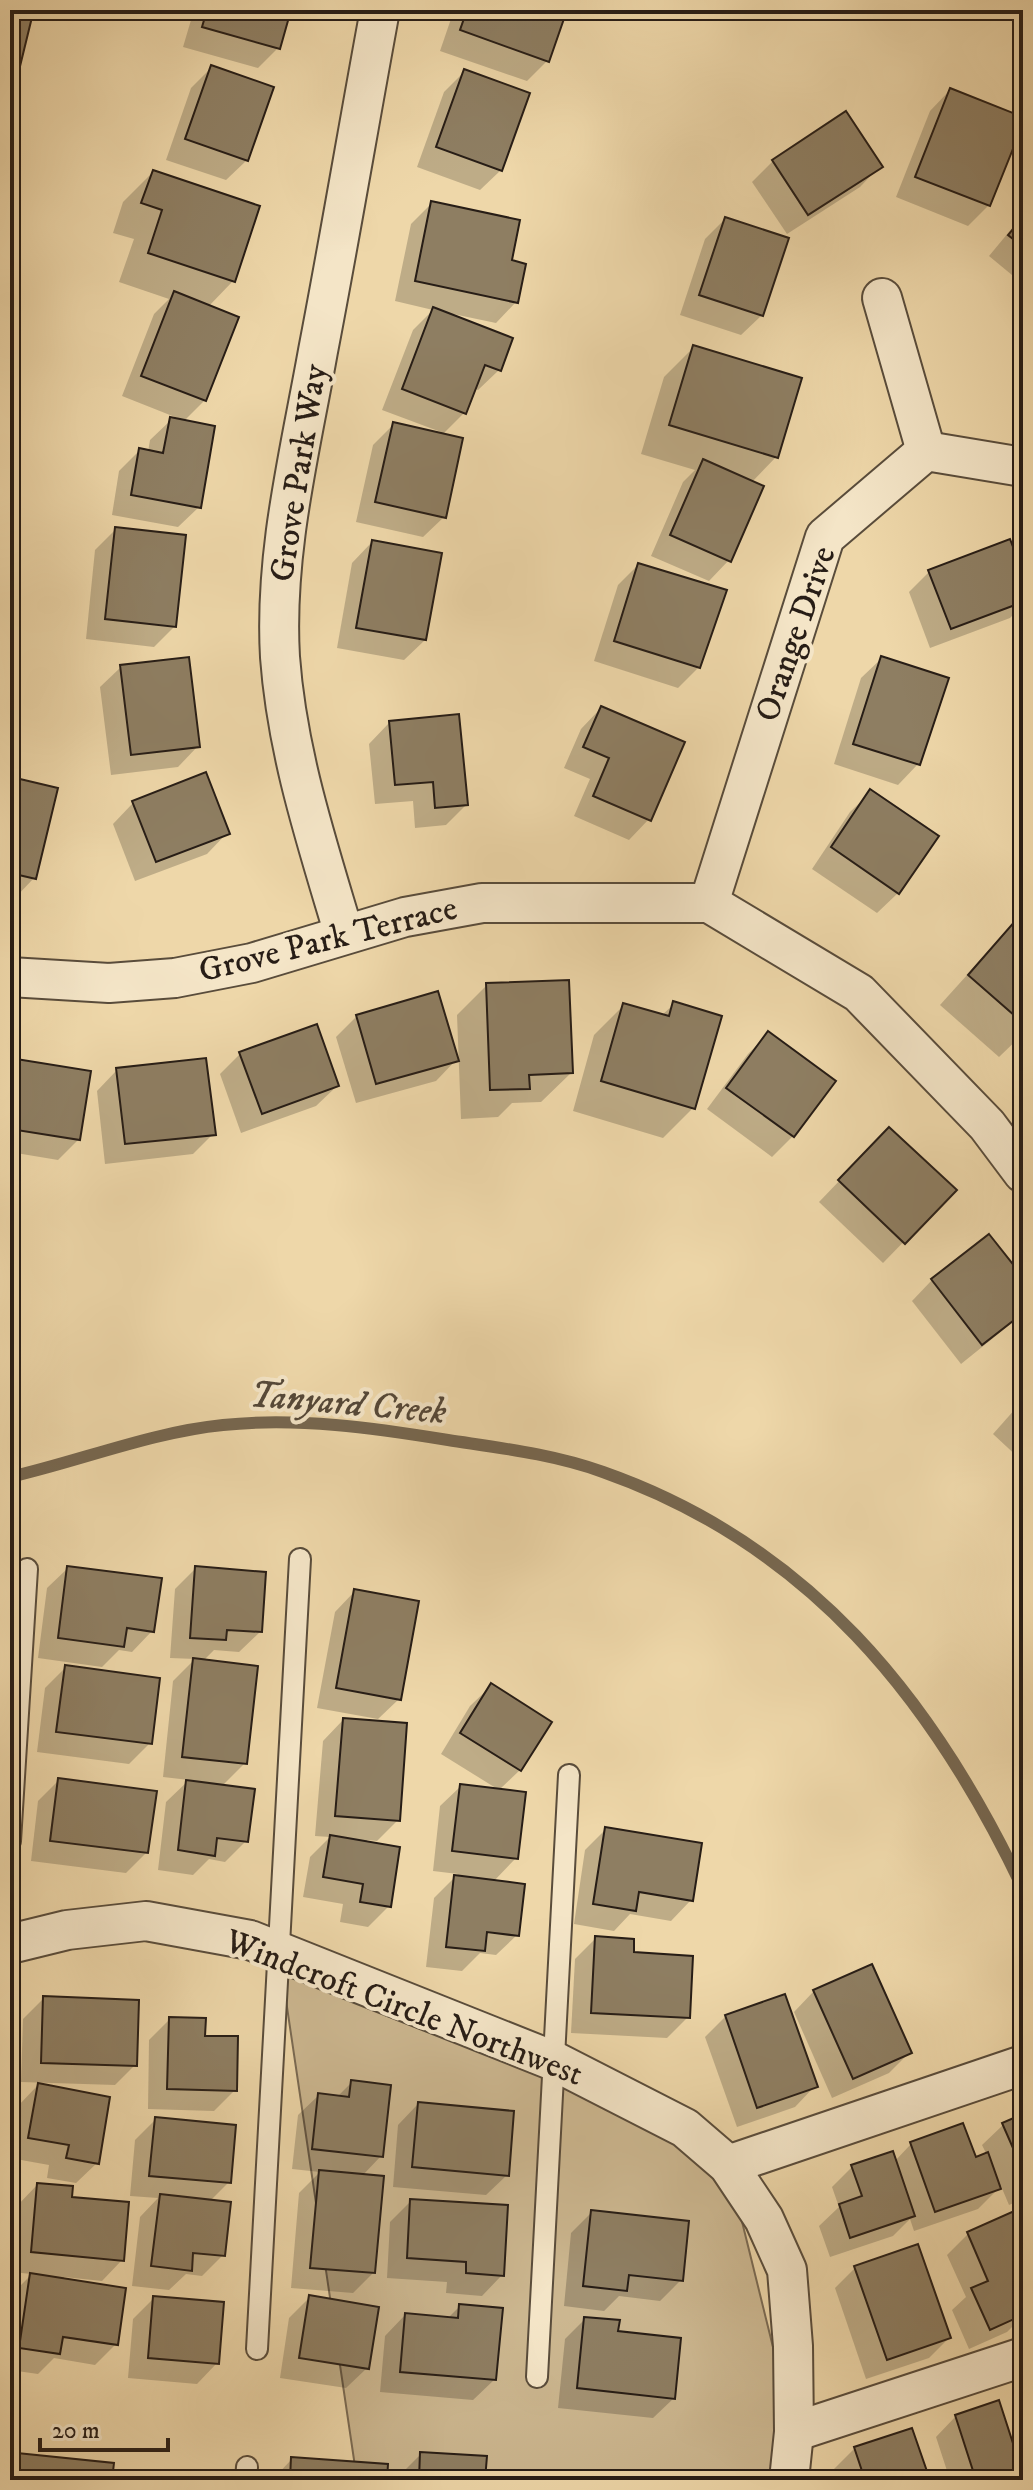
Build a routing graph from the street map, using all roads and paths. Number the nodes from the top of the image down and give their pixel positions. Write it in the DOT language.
graph roads {
  1 [pos="380,10"];
  2 [pos="882,298"];
  3 [pos="926,451"];
  4 [pos="1023,467"];
  5 [pos="709,903"];
  6 [pos="344,934"];
  7 [pos="10,977"];
  8 [pos="1023,1173"];
  9 [pos="300,1559"];
  10 [pos="27,1569"];
  11 [pos="569,1775"];
  12 [pos="10,1841"];
  13 [pos="10,1944"];
  14 [pos="279,1953"];
  15 [pos="554,2061"];
  16 [pos="1023,2065"];
  17 [pos="728,2165"];
  18 [pos="257,2349"];
  19 [pos="1023,2357"];
  20 [pos="537,2377"];
  21 [pos="794,2432"];
  22 [pos="789,2480"];
  1 -- 6 [label="street, Grove Park Way"];
  2 -- 3 [label="street"];
  3 -- 4 [label="street"];
  3 -- 5 [label="street, Orange Drive"];
  5 -- 6 [label="street, Grove Park Terrace"];
  5 -- 8 [label="street"];
  6 -- 7 [label="street, Grove Park Terrace"];
  9 -- 14 [label="lane"];
  10 -- 12 [label="lane"];
  11 -- 15 [label="lane"];
  13 -- 14 [label="street, Windcroft Circle Northwest"];
  14 -- 15 [label="street, Windcroft Circle Northwest"];
  14 -- 18 [label="lane"];
  15 -- 17 [label="street, Windcroft Circle Northwest"];
  15 -- 20 [label="lane"];
  16 -- 17 [label="street"];
  17 -- 21 [label="street, Windcroft Circle Northwest"];
  19 -- 21 [label="street"];
  21 -- 22 [label="street, Windcroft Circle Northwest"];
}
